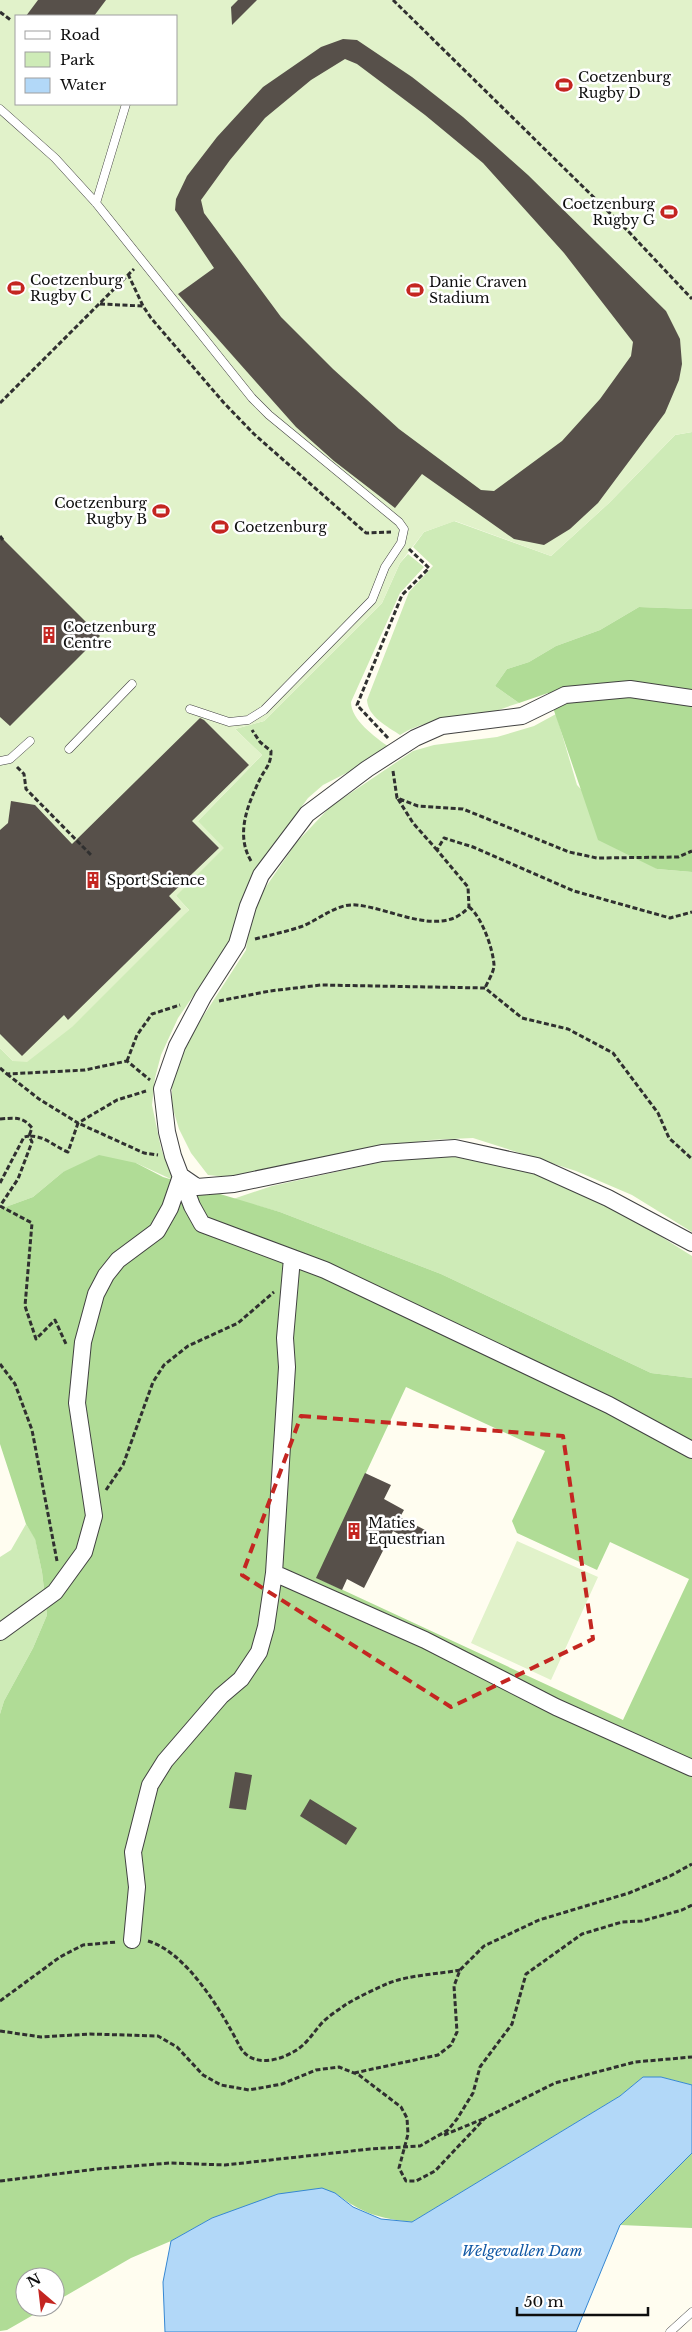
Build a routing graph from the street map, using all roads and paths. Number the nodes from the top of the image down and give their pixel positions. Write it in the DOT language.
graph roads {
  1 [pos="393,0"];
  2 [pos="0,12"];
  3 [pos="12,21"];
  4 [pos="126,105"];
  5 [pos="0,109"];
  6 [pos="96,203"];
  7 [pos="134,268"];
  8 [pos="128,274"];
  9 [pos="692,299"];
  10 [pos="100,304"];
  11 [pos="143,306"];
  12 [pos="0,402"];
  13 [pos="392,531"];
  14 [pos="408,548"];
  15 [pos="132,684"];
  16 [pos="692,698"];
  17 [pos="190,709"];
  18 [pos="248,720"];
  19 [pos="30,741"];
  20 [pos="399,748"];
  21 [pos="69,749"];
  22 [pos="0,761"];
  23 [pos="17,767"];
  24 [pos="397,798"];
  25 [pos="437,850"];
  26 [pos="692,852"];
  27 [pos="92,856"];
  28 [pos="261,875"];
  29 [pos="469,907"];
  30 [pos="692,912"];
  31 [pos="237,944"];
  32 [pos="485,988"];
  33 [pos="202,997"];
  34 [pos="126,1061"];
  35 [pos="0,1068"];
  36 [pos="7,1074"];
  37 [pos="162,1090"];
  38 [pos="0,1119"];
  39 [pos="78,1123"];
  40 [pos="30,1136"];
  41 [pos="173,1156"];
  42 [pos="692,1159"];
  43 [pos="181,1176"];
  44 [pos="0,1183"];
  45 [pos="0,1206"];
  46 [pos="692,1243"];
  47 [pos="292,1258"];
  48 [pos="290,1283"];
  49 [pos="0,1364"];
  50 [pos="80,1376"];
  51 [pos="692,1450"];
  52 [pos="94,1516"];
  53 [pos="274,1573"];
  54 [pos="61,1584"];
  55 [pos="0,1632"];
  56 [pos="692,1768"];
  57 [pos="692,1864"];
  58 [pos="692,1905"];
  59 [pos="132,1940"];
  60 [pos="460,1970"];
  61 [pos="0,2001"];
  62 [pos="0,2031"];
  63 [pos="692,2057"];
  64 [pos="353,2073"];
  65 [pos="485,2118"];
  66 [pos="438,2137"];
  67 [pos="405,2148"];
  68 [pos="0,2181"];
  69 [pos="692,2312"];
  70 [pos="670,2332"];
  1 -- 9 [label="path"];
  2 -- 3 [label="path"];
  4 -- 6 [label="lane"];
  5 -- 6 [label="lane"];
  6 -- 18 [label="lane"];
  7 -- 8 [label="path"];
  8 -- 10 [label="path"];
  8 -- 11 [label="path"];
  10 -- 11 [label="path"];
  10 -- 12 [label="path"];
  11 -- 13 [label="path"];
  14 -- 20 [label="path"];
  15 -- 21 [label="lane"];
  16 -- 20 [label="street"];
  17 -- 18 [label="lane"];
  18 -- 28 [label="path"];
  19 -- 22 [label="lane"];
  20 -- 24 [label="path"];
  20 -- 28 [label="street"];
  23 -- 27 [label="path"];
  24 -- 25 [label="path"];
  24 -- 26 [label="path"];
  25 -- 29 [label="path"];
  25 -- 30 [label="path"];
  28 -- 31 [label="street"];
  29 -- 31 [label="path"];
  29 -- 32 [label="path"];
  31 -- 33 [label="street"];
  32 -- 33 [label="path"];
  32 -- 42 [label="path"];
  33 -- 34 [label="path"];
  33 -- 37 [label="street"];
  34 -- 36 [label="path"];
  34 -- 37 [label="path"];
  35 -- 36 [label="path"];
  36 -- 39 [label="path"];
  37 -- 39 [label="path"];
  37 -- 41 [label="street"];
  38 -- 40 [label="path"];
  39 -- 40 [label="path"];
  39 -- 41 [label="path"];
  40 -- 44 [label="path"];
  40 -- 45 [label="path"];
  41 -- 43 [label="street"];
  43 -- 46 [label="street"];
  43 -- 47 [label="street"];
  43 -- 50 [label="street"];
  45 -- 50 [label="path"];
  47 -- 48 [label="street"];
  47 -- 51 [label="street"];
  48 -- 52 [label="path"];
  48 -- 53 [label="street"];
  49 -- 54 [label="path"];
  50 -- 52 [label="street"];
  52 -- 54 [label="street"];
  53 -- 56 [label="street"];
  53 -- 59 [label="street"];
  54 -- 55 [label="street"];
  57 -- 60 [label="path"];
  58 -- 66 [label="path"];
  59 -- 60 [label="path"];
  59 -- 61 [label="path"];
  60 -- 64 [label="path"];
  62 -- 64 [label="path"];
  63 -- 65 [label="path"];
  64 -- 67 [label="path"];
  65 -- 66 [label="path"];
  65 -- 67 [label="path"];
  66 -- 67 [label="path"];
  67 -- 68 [label="path"];
  69 -- 70 [label="lane"];
}
